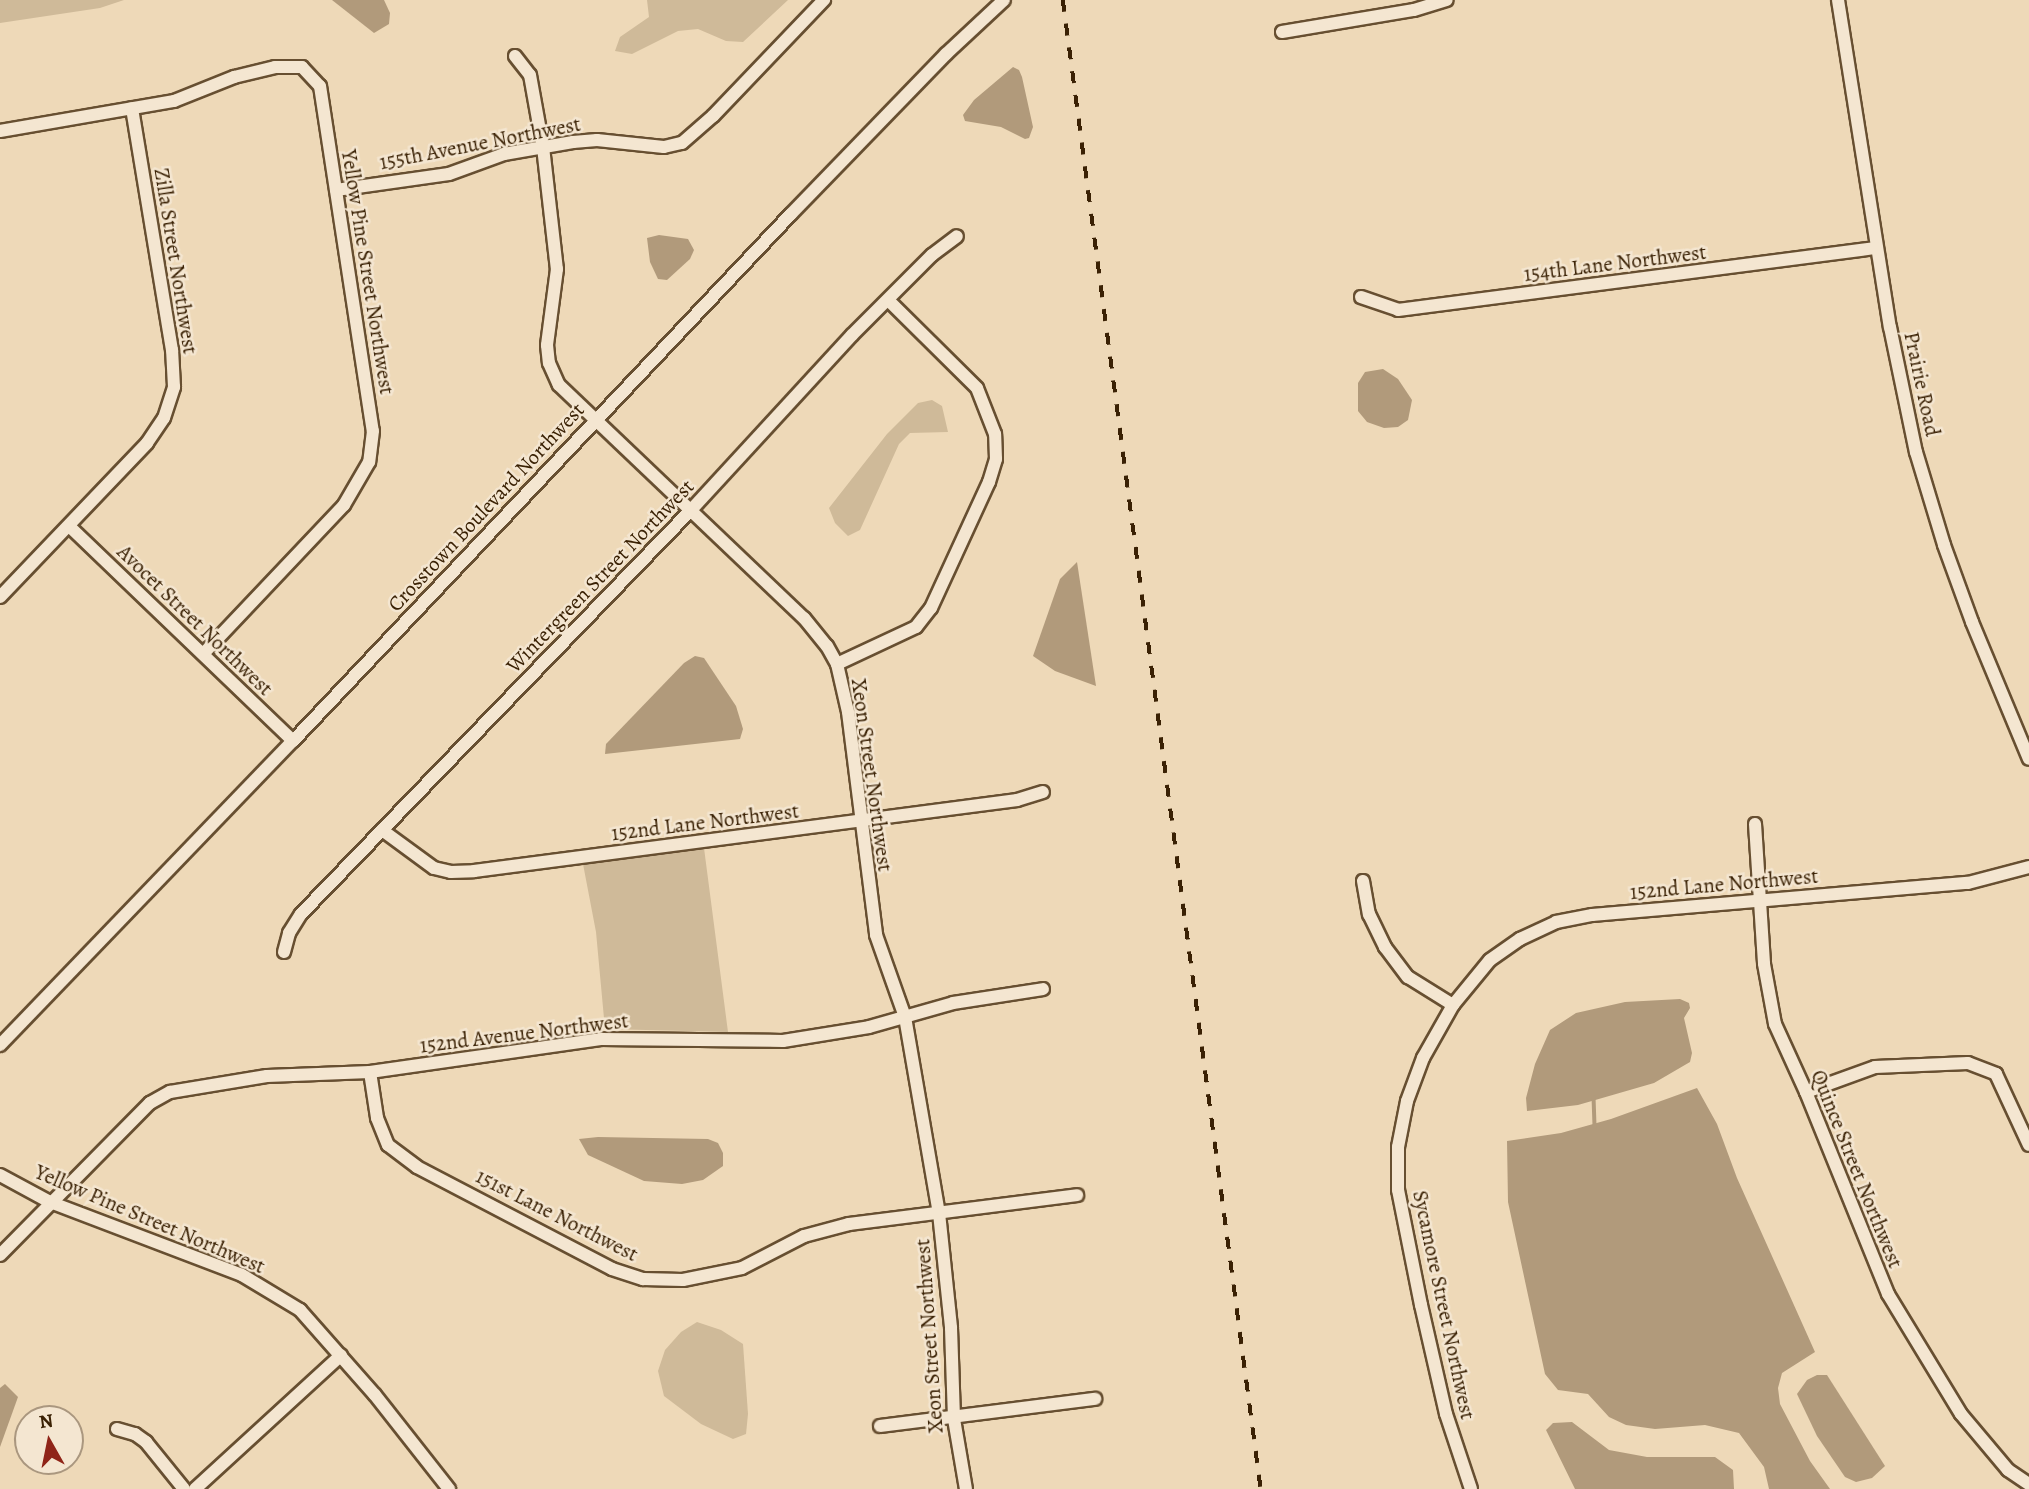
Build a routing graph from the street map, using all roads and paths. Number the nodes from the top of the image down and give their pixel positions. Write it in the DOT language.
graph roads {
  1 [pos="824,0"];
  2 [pos="1004,0"];
  3 [pos="1447,0"];
  4 [pos="1838,0"];
  5 [pos="1282,32"];
  6 [pos="515,56"];
  7 [pos="132,108"];
  8 [pos="0,131"];
  9 [pos="543,147"];
  10 [pos="336,190"];
  11 [pos="957,236"];
  12 [pos="1876,248"];
  13 [pos="1361,298"];
  14 [pos="889,301"];
  15 [pos="594,420"];
  16 [pos="692,509"];
  17 [pos="69,526"];
  18 [pos="0,597"];
  19 [pos="203,654"];
  20 [pos="837,664"];
  21 [pos="293,741"];
  22 [pos="2029,759"];
  23 [pos="1043,792"];
  24 [pos="862,821"];
  25 [pos="1755,824"];
  26 [pos="382,830"];
  27 [pos="2029,867"];
  28 [pos="1363,881"];
  29 [pos="1761,900"];
  30 [pos="284,952"];
  31 [pos="1043,989"];
  32 [pos="1453,1005"];
  33 [pos="905,1017"];
  34 [pos="0,1045"];
  35 [pos="370,1072"];
  36 [pos="1806,1092"];
  37 [pos="2029,1145"];
  38 [pos="0,1174"];
  39 [pos="1077,1195"];
  40 [pos="50,1202"];
  41 [pos="939,1213"];
  42 [pos="0,1255"];
  43 [pos="341,1355"];
  44 [pos="1095,1399"];
  45 [pos="954,1419"];
  46 [pos="880,1426"];
  47 [pos="117,1429"];
  48 [pos="2029,1484"];
  49 [pos="184,1489"];
  50 [pos="195,1489"];
  51 [pos="449,1489"];
  52 [pos="965,1489"];
  53 [pos="1471,1489"];
  1 -- 9 [label="street, 155th Avenue Northwest"];
  2 -- 15 [label="street, Crosstown Boulevard Northwest"];
  3 -- 5 [label="street"];
  4 -- 12 [label="street, Prairie Road"];
  6 -- 9 [label="street, Xeon Street Northwest"];
  7 -- 8 [label="street"];
  7 -- 10 [label="street, Yellow Pine Street Northwest"];
  7 -- 17 [label="street, Zilla Street Northwest"];
  9 -- 10 [label="street, 155th Avenue Northwest"];
  9 -- 15 [label="street, Xeon Street Northwest"];
  10 -- 19 [label="street, Yellow Pine Street Northwest"];
  11 -- 14 [label="street, Wintergreen Street Northwest"];
  12 -- 13 [label="street, 154th Lane Northwest"];
  12 -- 22 [label="street, Prairie Road"];
  14 -- 16 [label="street, Wintergreen Street Northwest"];
  14 -- 20 [label="street"];
  15 -- 16 [label="street, Xeon Street Northwest"];
  15 -- 21 [label="street, Crosstown Boulevard Northwest"];
  16 -- 20 [label="street, Xeon Street Northwest"];
  16 -- 26 [label="street, Wintergreen Street Northwest"];
  17 -- 18 [label="street, Zilla Street Northwest"];
  17 -- 19 [label="street, Avocet Street Northwest"];
  19 -- 21 [label="street, Avocet Street Northwest"];
  20 -- 24 [label="street, Xeon Street Northwest"];
  21 -- 34 [label="street, Crosstown Boulevard Northwest"];
  23 -- 24 [label="street, 152nd Lane Northwest"];
  24 -- 26 [label="street, 152nd Lane Northwest"];
  24 -- 33 [label="street, Xeon Street Northwest"];
  25 -- 29 [label="street, Quince Street Northwest"];
  26 -- 30 [label="street, Wintergreen Street Northwest"];
  27 -- 29 [label="street, 152nd Lane Northwest"];
  28 -- 32 [label="street"];
  29 -- 32 [label="street, 152nd Lane Northwest"];
  29 -- 36 [label="street, Quince Street Northwest"];
  31 -- 33 [label="street, 152nd Avenue Northwest"];
  32 -- 53 [label="street, Sycamore Street Northwest"];
  33 -- 35 [label="street, 152nd Avenue Northwest"];
  33 -- 41 [label="street, Xeon Street Northwest"];
  35 -- 40 [label="street, 152nd Avenue Northwest"];
  35 -- 41 [label="street, 151st Lane Northwest"];
  36 -- 37 [label="street"];
  36 -- 48 [label="street, Quince Street Northwest"];
  38 -- 40 [label="street, Yellow Pine Street Northwest"];
  39 -- 41 [label="street, 151st Lane Northwest"];
  40 -- 42 [label="street"];
  40 -- 43 [label="street, Yellow Pine Street Northwest"];
  41 -- 45 [label="street, Xeon Street Northwest"];
  43 -- 50 [label="street"];
  43 -- 51 [label="street, Yellow Pine Street Northwest"];
  44 -- 45 [label="street"];
  45 -- 46 [label="street"];
  45 -- 52 [label="street, Xeon Street Northwest"];
  47 -- 49 [label="street"];
}
